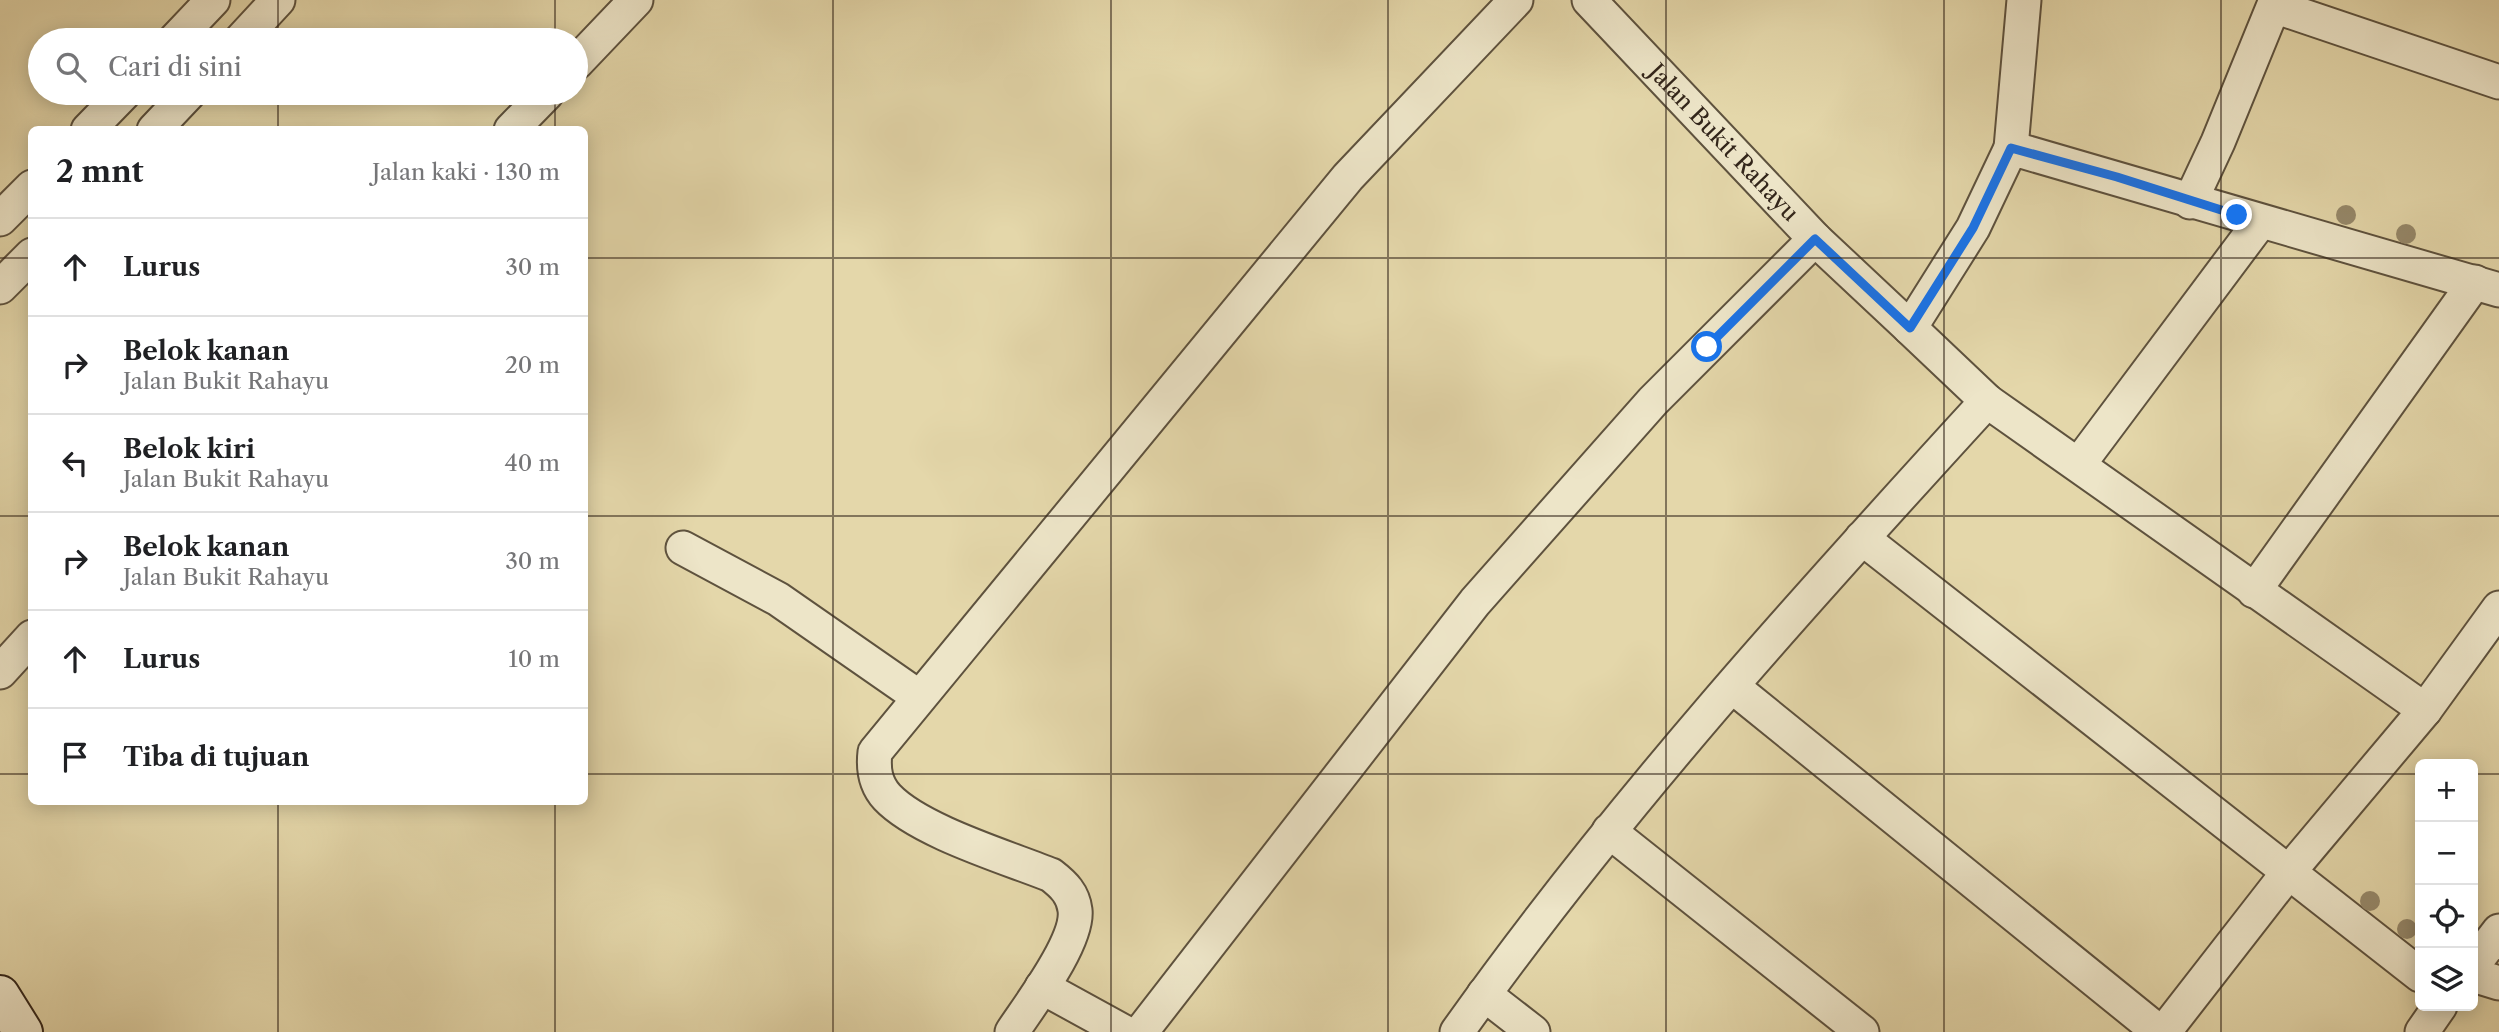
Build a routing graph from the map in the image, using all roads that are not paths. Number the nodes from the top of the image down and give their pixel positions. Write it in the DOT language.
graph roads {
  1 [pos="213,0"];
  2 [pos="278,0"];
  3 [pos="636,0"];
  4 [pos="1516,0"];
  5 [pos="1590,0"];
  6 [pos="2024,0"];
  7 [pos="2275,3"];
  8 [pos="186,28"];
  9 [pos="252,28"];
  10 [pos="588,50"];
  11 [pos="2499,82"];
  12 [pos="112,105"];
  13 [pos="178,105"];
  14 [pos="535,105"];
  15 [pos="92,126"];
  16 [pos="158,126"];
  17 [pos="515,126"];
  18 [pos="2011,148"];
  19 [pos="28,191"];
  20 [pos="2190,202"];
  21 [pos="0,219"];
  22 [pos="2260,222"];
  23 [pos="1815,239"];
  24 [pos="28,259"];
  25 [pos="2487,286"];
  26 [pos="0,287"];
  27 [pos="1910,328"];
  28 [pos="1987,401"];
  29 [pos="2079,464"];
  30 [pos="1861,538"];
  31 [pos="683,548"];
  32 [pos="2254,591"];
  33 [pos="2499,608"];
  34 [pos="28,641"];
  35 [pos="0,671"];
  36 [pos="1733,687"];
  37 [pos="919,697"];
  38 [pos="2425,710"];
  39 [pos="1609,831"];
  40 [pos="2287,874"];
  41 [pos="2499,931"];
  42 [pos="2478,958"];
  43 [pos="2415,971"];
  44 [pos="2478,977"];
  45 [pos="2499,983"];
  46 [pos="1042,987"];
  47 [pos="0,995"];
  48 [pos="1484,995"];
  49 [pos="2437,1011"];
  50 [pos="23,1032"];
  51 [pos="1012,1032"];
  52 [pos="1124,1032"];
  53 [pos="1141,1032"];
  54 [pos="1457,1032"];
  55 [pos="1533,1032"];
  56 [pos="1862,1032"];
  57 [pos="2161,1032"];
  58 [pos="2422,1032"];
  1 -- 8 [label="street"];
  2 -- 9 [label="street"];
  3 -- 10 [label="street"];
  4 -- 37 [label="street"];
  5 -- 23 [label="street, Jalan Bukit Rahayu"];
  6 -- 18 [label="street"];
  7 -- 11 [label="street"];
  7 -- 20 [label="street"];
  12 -- 15 [label="street"];
  13 -- 16 [label="street"];
  14 -- 17 [label="street"];
  18 -- 20 [label="street"];
  18 -- 27 [label="street"];
  19 -- 21 [label="street"];
  20 -- 22 [label="street"];
  22 -- 25 [label="street"];
  22 -- 29 [label="street"];
  23 -- 27 [label="street, Jalan Bukit Rahayu"];
  23 -- 53 [label="street"];
  24 -- 26 [label="street"];
  25 -- 32 [label="street"];
  27 -- 28 [label="street, Jalan Bukit Rahayu"];
  28 -- 29 [label="street, Jalan Bukit Rahayu"];
  28 -- 30 [label="street"];
  29 -- 32 [label="street, Jalan Bukit Rahayu"];
  30 -- 36 [label="street"];
  30 -- 40 [label="street"];
  31 -- 37 [label="street"];
  32 -- 38 [label="street, Jalan Bukit Rahayu"];
  33 -- 38 [label="street"];
  34 -- 35 [label="street"];
  36 -- 39 [label="street"];
  36 -- 57 [label="street"];
  37 -- 46 [label="street"];
  38 -- 40 [label="street"];
  39 -- 48 [label="street"];
  39 -- 56 [label="street"];
  40 -- 43 [label="street"];
  40 -- 57 [label="street"];
  41 -- 42 [label="street"];
  44 -- 45 [label="street"];
  46 -- 51 [label="street"];
  46 -- 52 [label="street"];
  47 -- 50 [label="main road"];
  48 -- 54 [label="street"];
  48 -- 55 [label="street"];
  49 -- 58 [label="street"];
}
